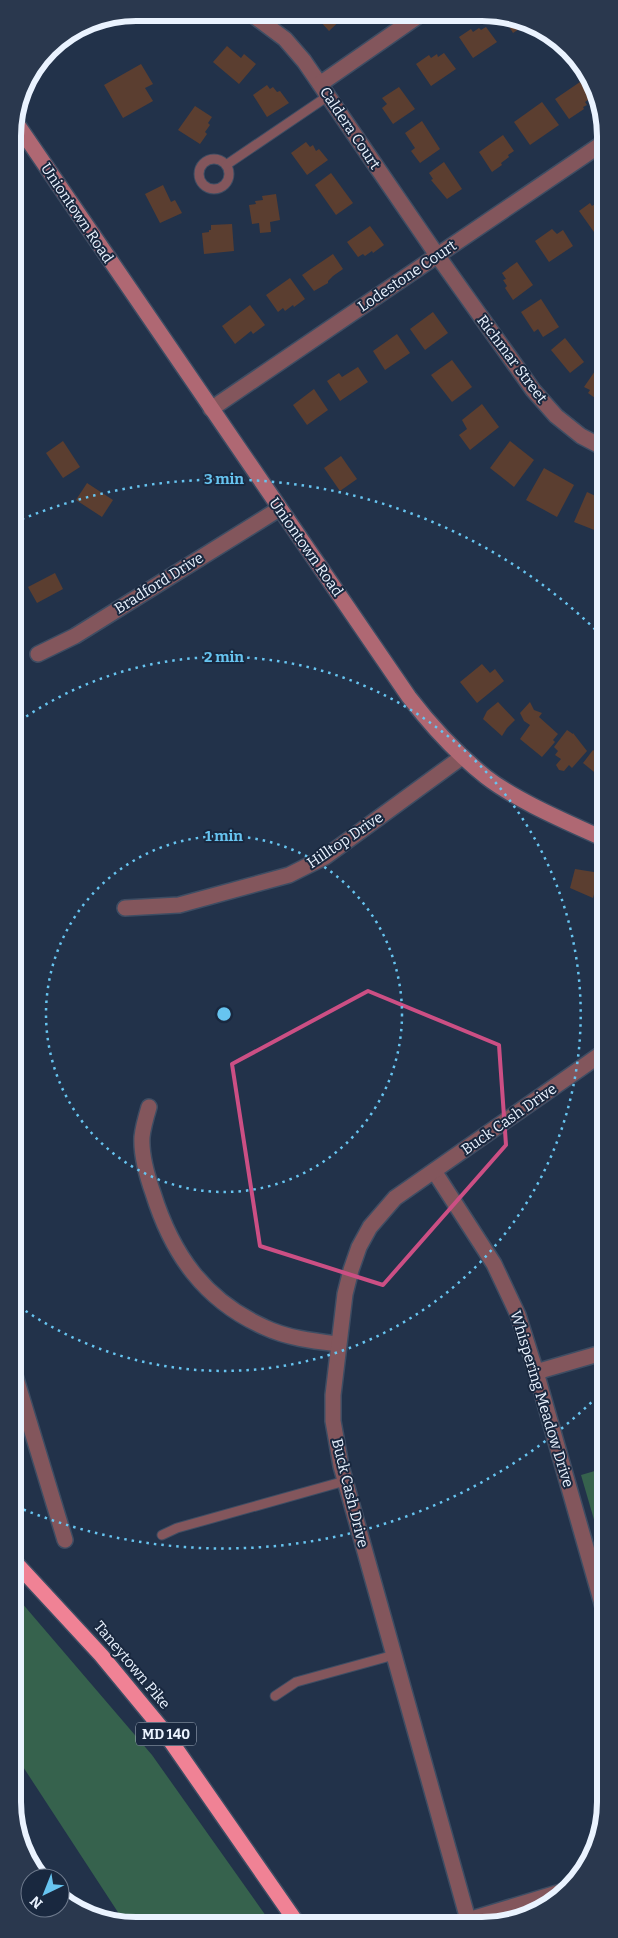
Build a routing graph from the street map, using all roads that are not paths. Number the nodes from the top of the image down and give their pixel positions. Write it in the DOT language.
graph roads {
  1 [pos="261,21"];
  2 [pos="412,21"];
  3 [pos="324,90"];
  4 [pos="21,130"];
  5 [pos="597,147"];
  6 [pos="226,165"];
  7 [pos="436,255"];
  8 [pos="211,409"];
  9 [pos="597,444"];
  10 [pos="279,509"];
  11 [pos="38,654"];
  12 [pos="462,757"];
  13 [pos="597,836"];
  14 [pos="125,908"];
  15 [pos="597,1057"];
  16 [pos="149,1107"];
  17 [pos="434,1171"];
  18 [pos="338,1344"];
  19 [pos="597,1354"];
  20 [pos="536,1372"];
  21 [pos="21,1402"];
  22 [pos="345,1481"];
  23 [pos="162,1535"];
  24 [pos="65,1540"];
  25 [pos="21,1569"];
  26 [pos="597,1586"];
  27 [pos="394,1655"];
  28 [pos="275,1696"];
  29 [pos="546,1896"];
  30 [pos="293,1917"];
  31 [pos="467,1917"];
  32 [pos="481,1917"];
  1 -- 3 [label="street, Caldera Court"];
  2 -- 3 [label="street"];
  3 -- 6 [label="lane"];
  3 -- 7 [label="street, Caldera Court"];
  4 -- 8 [label="main road, Uniontown Road"];
  5 -- 7 [label="street, Lodestone Court"];
  7 -- 8 [label="street, Lodestone Court"];
  7 -- 9 [label="street, Richmar Street"];
  8 -- 10 [label="main road, Uniontown Road"];
  10 -- 11 [label="street, Bradford Drive"];
  10 -- 12 [label="main road, Uniontown Road"];
  12 -- 13 [label="main road, Uniontown Road"];
  12 -- 14 [label="street, Hilltop Drive"];
  15 -- 17 [label="street, Buck Cash Drive"];
  16 -- 18 [label="street"];
  17 -- 18 [label="street, Buck Cash Drive"];
  17 -- 20 [label="street, Whispering Meadow Drive"];
  18 -- 22 [label="street, Buck Cash Drive"];
  19 -- 20 [label="street"];
  20 -- 26 [label="street, Whispering Meadow Drive"];
  21 -- 24 [label="street"];
  22 -- 23 [label="lane"];
  22 -- 27 [label="street, Buck Cash Drive"];
  25 -- 30 [label="highway, Taneytown Pike / MD 140"];
  27 -- 28 [label="lane"];
  27 -- 31 [label="street, Buck Cash Drive"];
  29 -- 32 [label="street"];
}
